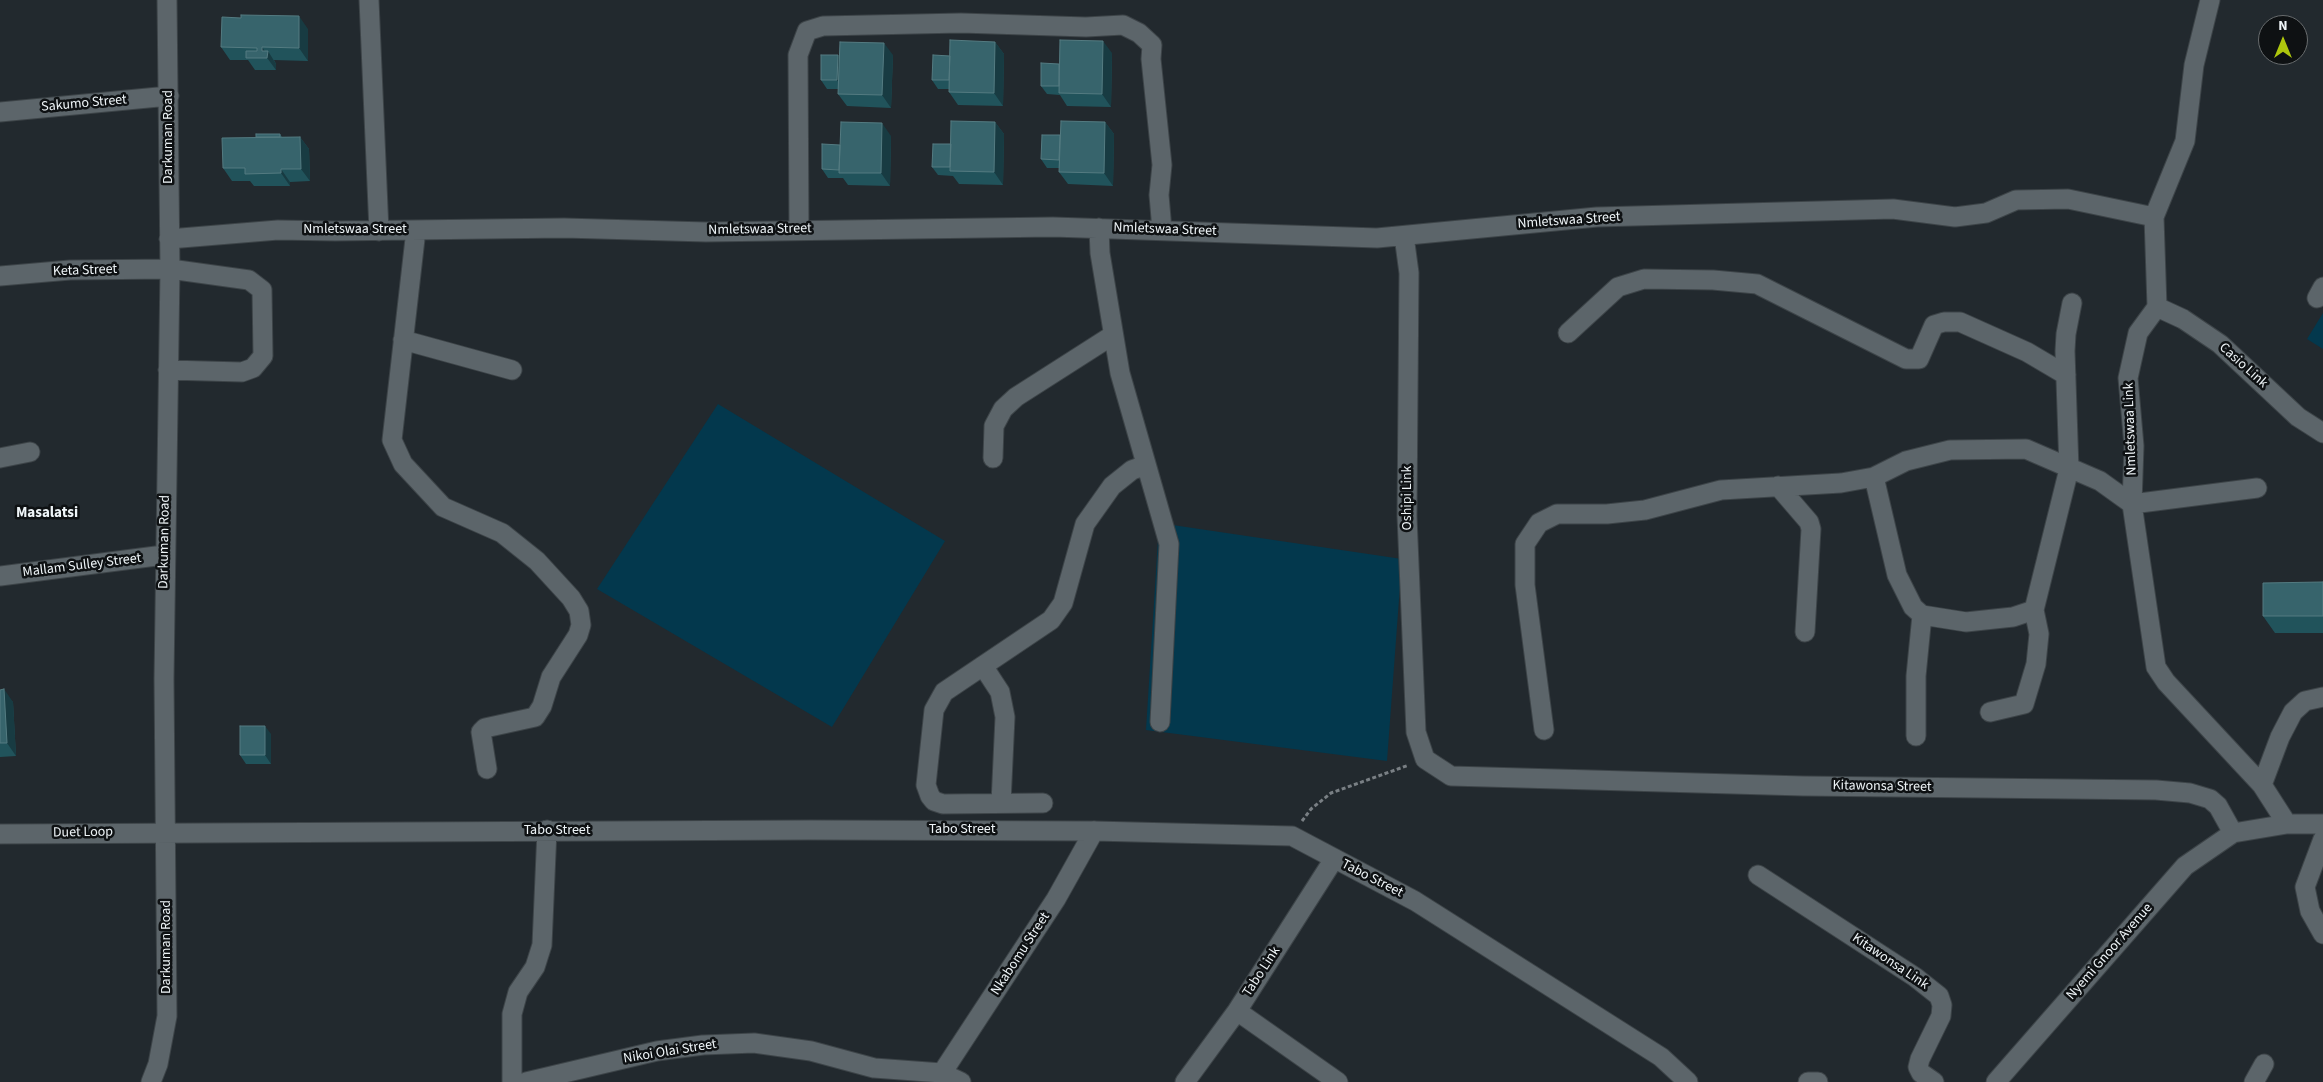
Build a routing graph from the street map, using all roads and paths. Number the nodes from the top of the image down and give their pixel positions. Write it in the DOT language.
graph roads {
  1 [pos="167,0"];
  2 [pos="369,0"];
  3 [pos="2210,0"];
  4 [pos="169,96"];
  5 [pos="0,112"];
  6 [pos="2154,217"];
  7 [pos="1099,228"];
  8 [pos="416,230"];
  9 [pos="799,230"];
  10 [pos="1162,230"];
  11 [pos="379,231"];
  12 [pos="1404,236"];
  13 [pos="169,239"];
  14 [pos="170,269"];
  15 [pos="0,276"];
  16 [pos="2072,303"];
  17 [pos="2157,307"];
  18 [pos="1568,333"];
  19 [pos="1113,334"];
  20 [pos="403,340"];
  21 [pos="168,370"];
  22 [pos="512,370"];
  23 [pos="2066,375"];
  24 [pos="2323,432"];
  25 [pos="30,452"];
  26 [pos="0,458"];
  27 [pos="993,458"];
  28 [pos="1146,465"];
  29 [pos="2069,469"];
  30 [pos="1874,476"];
  31 [pos="1778,486"];
  32 [pos="2257,488"];
  33 [pos="2132,504"];
  34 [pos="164,555"];
  35 [pos="0,576"];
  36 [pos="2034,610"];
  37 [pos="1922,615"];
  38 [pos="1805,632"];
  39 [pos="983,666"];
  40 [pos="2323,697"];
  41 [pos="1990,712"];
  42 [pos="1160,722"];
  43 [pos="1544,730"];
  44 [pos="1916,736"];
  45 [pos="1425,759"];
  46 [pos="487,769"];
  47 [pos="2262,785"];
  48 [pos="1001,803"];
  49 [pos="1043,803"];
  50 [pos="2287,824"];
  51 [pos="2323,824"];
  52 [pos="546,830"];
  53 [pos="166,831"];
  54 [pos="1094,831"];
  55 [pos="2233,833"];
  56 [pos="0,834"];
  57 [pos="1292,836"];
  58 [pos="2323,838"];
  59 [pos="1334,859"];
  60 [pos="1758,875"];
  61 [pos="2323,934"];
  62 [pos="1237,1011"];
  63 [pos="2264,1064"];
  64 [pos="942,1073"];
  65 [pos="870,1075"];
  66 [pos="151,1082"];
  67 [pos="512,1082"];
  68 [pos="526,1082"];
  69 [pos="961,1082"];
  70 [pos="1185,1082"];
  71 [pos="1338,1082"];
  72 [pos="1688,1082"];
  73 [pos="1808,1082"];
  74 [pos="1818,1082"];
  75 [pos="1934,1082"];
  76 [pos="1996,1082"];
  77 [pos="2254,1082"];
  1 -- 4 [label="street, Darkuman Road"];
  2 -- 11 [label="street"];
  3 -- 6 [label="street"];
  4 -- 5 [label="street, Sakumo Street"];
  4 -- 13 [label="street, Darkuman Road"];
  6 -- 12 [label="street, Nmletswaa Street"];
  6 -- 17 [label="street"];
  7 -- 9 [label="street, Nmletswaa Street"];
  7 -- 10 [label="street, Nmletswaa Street"];
  7 -- 19 [label="street"];
  8 -- 9 [label="street, Nmletswaa Street"];
  8 -- 11 [label="street, Nmletswaa Street"];
  8 -- 20 [label="street"];
  9 -- 10 [label="street"];
  10 -- 12 [label="street, Nmletswaa Street"];
  11 -- 13 [label="street, Nmletswaa Street"];
  12 -- 45 [label="street, Oshipi Link"];
  13 -- 14 [label="street, Darkuman Road"];
  14 -- 15 [label="street, Keta Street"];
  14 -- 21 [label="street, Darkuman Road"];
  14 -- 21 [label="street, Keta Street"];
  16 -- 23 [label="street"];
  17 -- 24 [label="street, Casio Link"];
  17 -- 33 [label="street, Nmletswaa Link"];
  18 -- 23 [label="street"];
  19 -- 27 [label="street"];
  19 -- 28 [label="street"];
  20 -- 22 [label="street"];
  20 -- 46 [label="street"];
  21 -- 34 [label="street, Darkuman Road"];
  23 -- 29 [label="street"];
  25 -- 26 [label="street"];
  28 -- 39 [label="street"];
  28 -- 42 [label="street"];
  29 -- 30 [label="street"];
  29 -- 33 [label="street"];
  29 -- 36 [label="street"];
  30 -- 31 [label="street"];
  30 -- 37 [label="street"];
  31 -- 38 [label="street"];
  31 -- 43 [label="street"];
  32 -- 33 [label="street"];
  33 -- 47 [label="street, Nmletswaa Link"];
  34 -- 35 [label="street, Mallam Sulley Street"];
  34 -- 53 [label="street, Darkuman Road"];
  36 -- 37 [label="street"];
  36 -- 41 [label="street"];
  37 -- 44 [label="street"];
  39 -- 48 [label="street"];
  39 -- 48 [label="street"];
  40 -- 47 [label="street"];
  45 -- 55 [label="street, Kitawonsa Street"];
  45 -- 57 [label="path"];
  47 -- 50 [label="street, Nmletswaa Link"];
  48 -- 49 [label="street"];
  50 -- 51 [label="street"];
  50 -- 55 [label="street"];
  52 -- 53 [label="street, Tabo Street"];
  52 -- 54 [label="street, Tabo Street"];
  52 -- 67 [label="street"];
  53 -- 56 [label="street, Duet Loop"];
  53 -- 66 [label="street, Darkuman Road"];
  54 -- 57 [label="street, Tabo Street"];
  54 -- 64 [label="street, Nkabomu Street"];
  55 -- 76 [label="street, Nyemi Gnoor Avenue"];
  57 -- 59 [label="street, Tabo Street"];
  58 -- 61 [label="street"];
  59 -- 62 [label="street, Tabo Link"];
  59 -- 72 [label="street, Tabo Street"];
  60 -- 75 [label="street, Kitawonsa Link"];
  62 -- 70 [label="street, Tabo Link"];
  62 -- 71 [label="street"];
  63 -- 77 [label="street"];
  64 -- 65 [label="street, Nikoi Olai Street"];
  64 -- 69 [label="street, Nikoi Olai Street"];
  65 -- 68 [label="street, Nikoi Olai Street"];
  73 -- 74 [label="street"];
}
